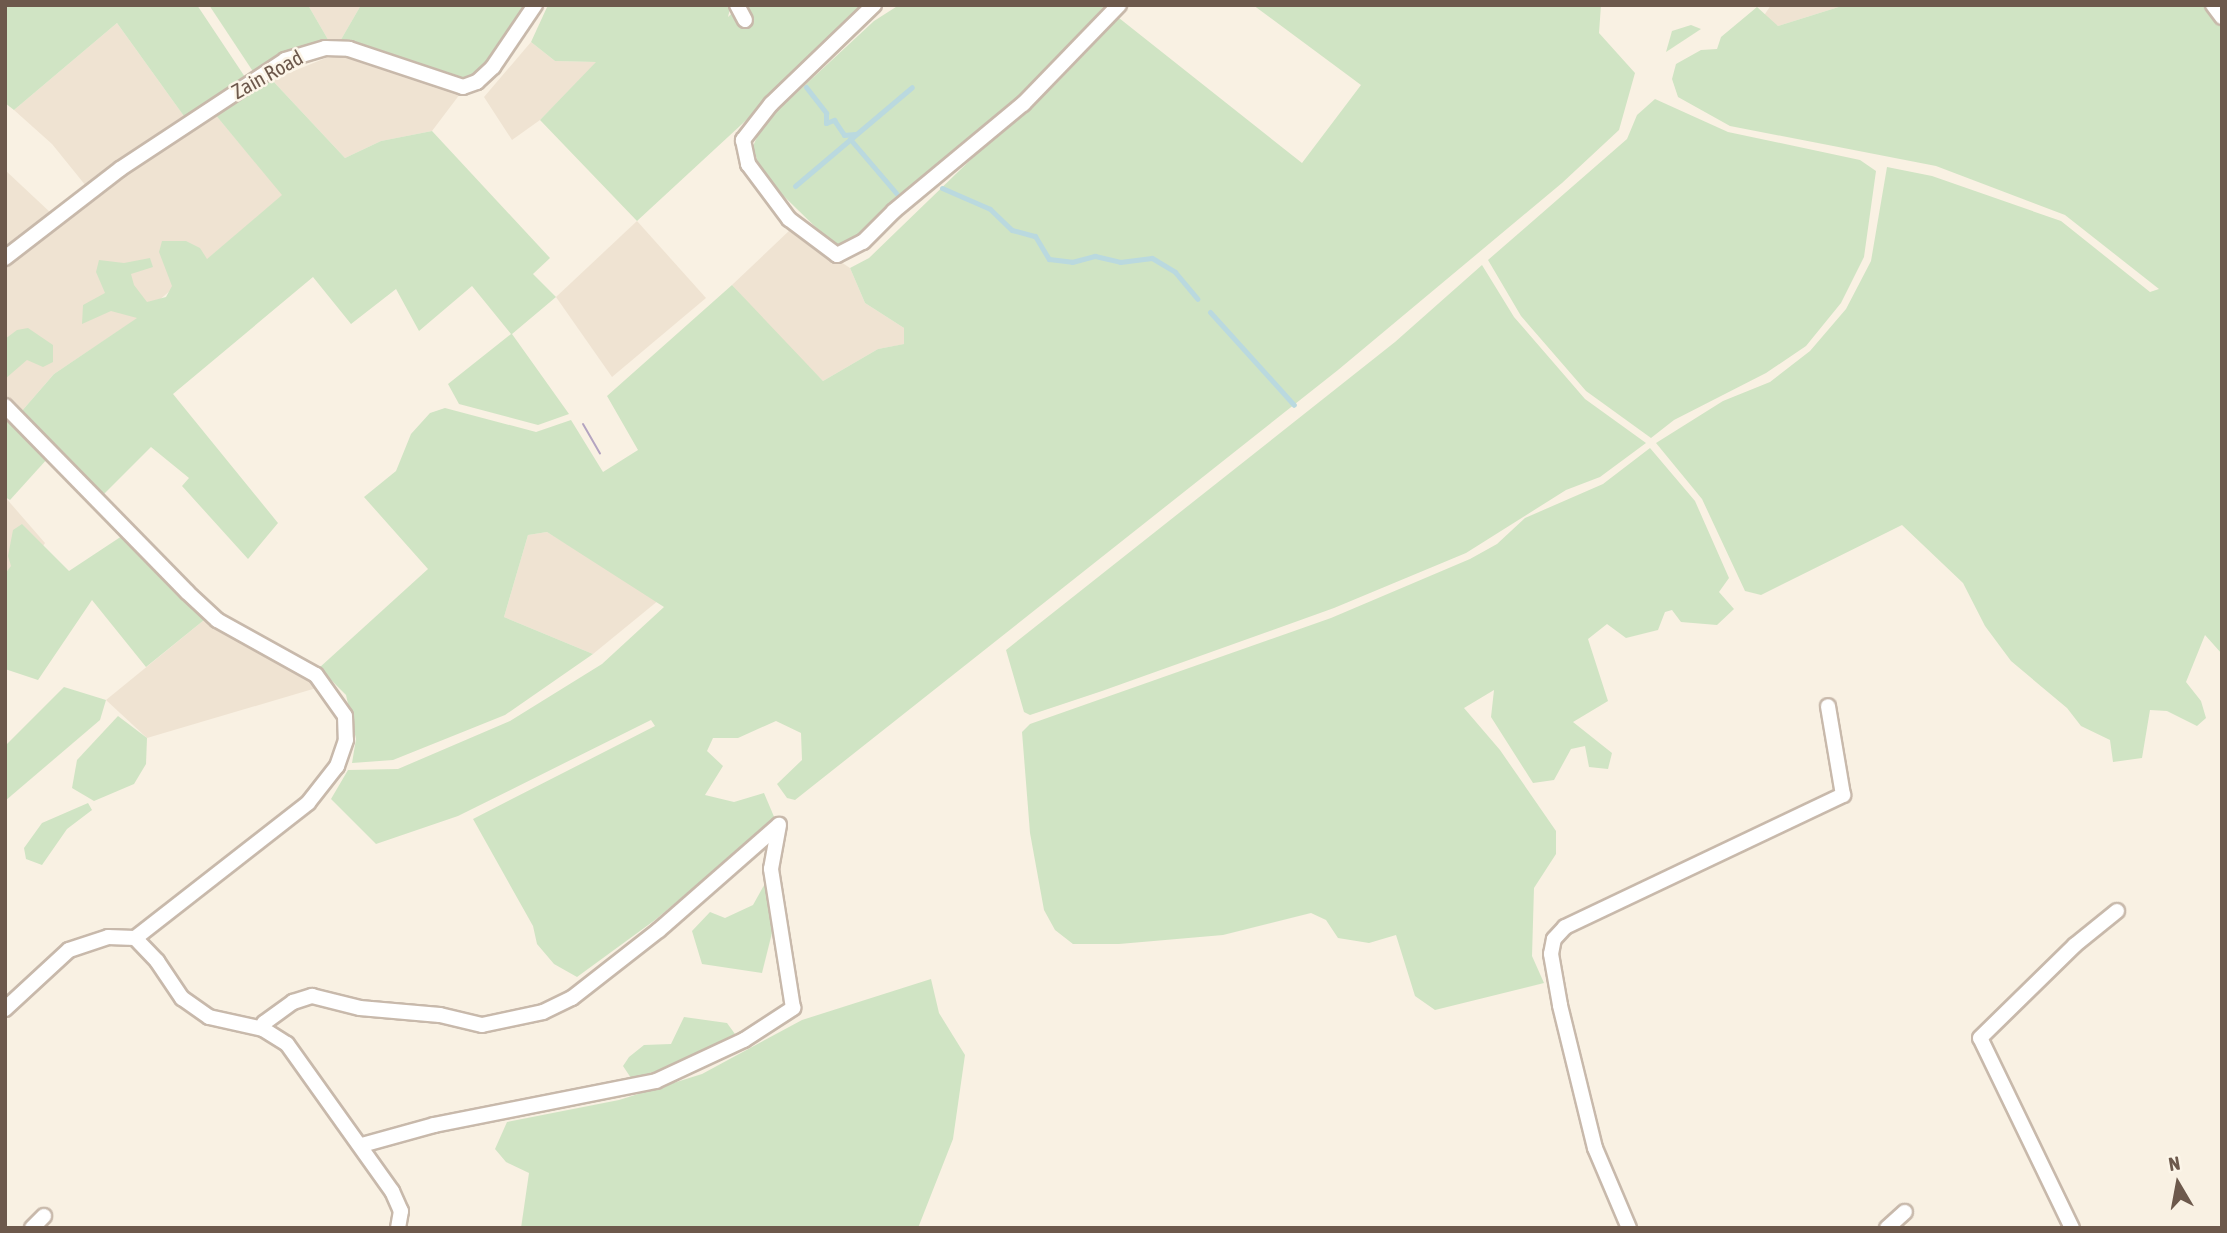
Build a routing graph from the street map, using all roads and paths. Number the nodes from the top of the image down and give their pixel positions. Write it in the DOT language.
graph roads {
  1 [pos="536,5"];
  2 [pos="737,5"];
  3 [pos="873,5"];
  4 [pos="1119,5"];
  5 [pos="2213,5"];
  6 [pos="2222,16"];
  7 [pos="745,20"];
  8 [pos="5,258"];
  9 [pos="5,406"];
  10 [pos="1828,706"];
  11 [pos="2118,911"];
  12 [pos="135,939"];
  13 [pos="5,1009"];
  14 [pos="263,1029"];
  15 [pos="362,1145"];
  16 [pos="1905,1212"];
  17 [pos="44,1216"];
  18 [pos="32,1228"];
  19 [pos="398,1228"];
  20 [pos="1629,1228"];
  21 [pos="1887,1228"];
  22 [pos="2072,1228"];
  1 -- 8 [label="street, Zain Road"];
  2 -- 7 [label="street"];
  3 -- 4 [label="street"];
  5 -- 6 [label="street"];
  9 -- 12 [label="street"];
  10 -- 20 [label="street"];
  11 -- 22 [label="street"];
  12 -- 13 [label="street"];
  12 -- 14 [label="street"];
  14 -- 15 [label="street"];
  14 -- 15 [label="street"];
  15 -- 19 [label="street"];
  16 -- 21 [label="street"];
  17 -- 18 [label="street"];
}
